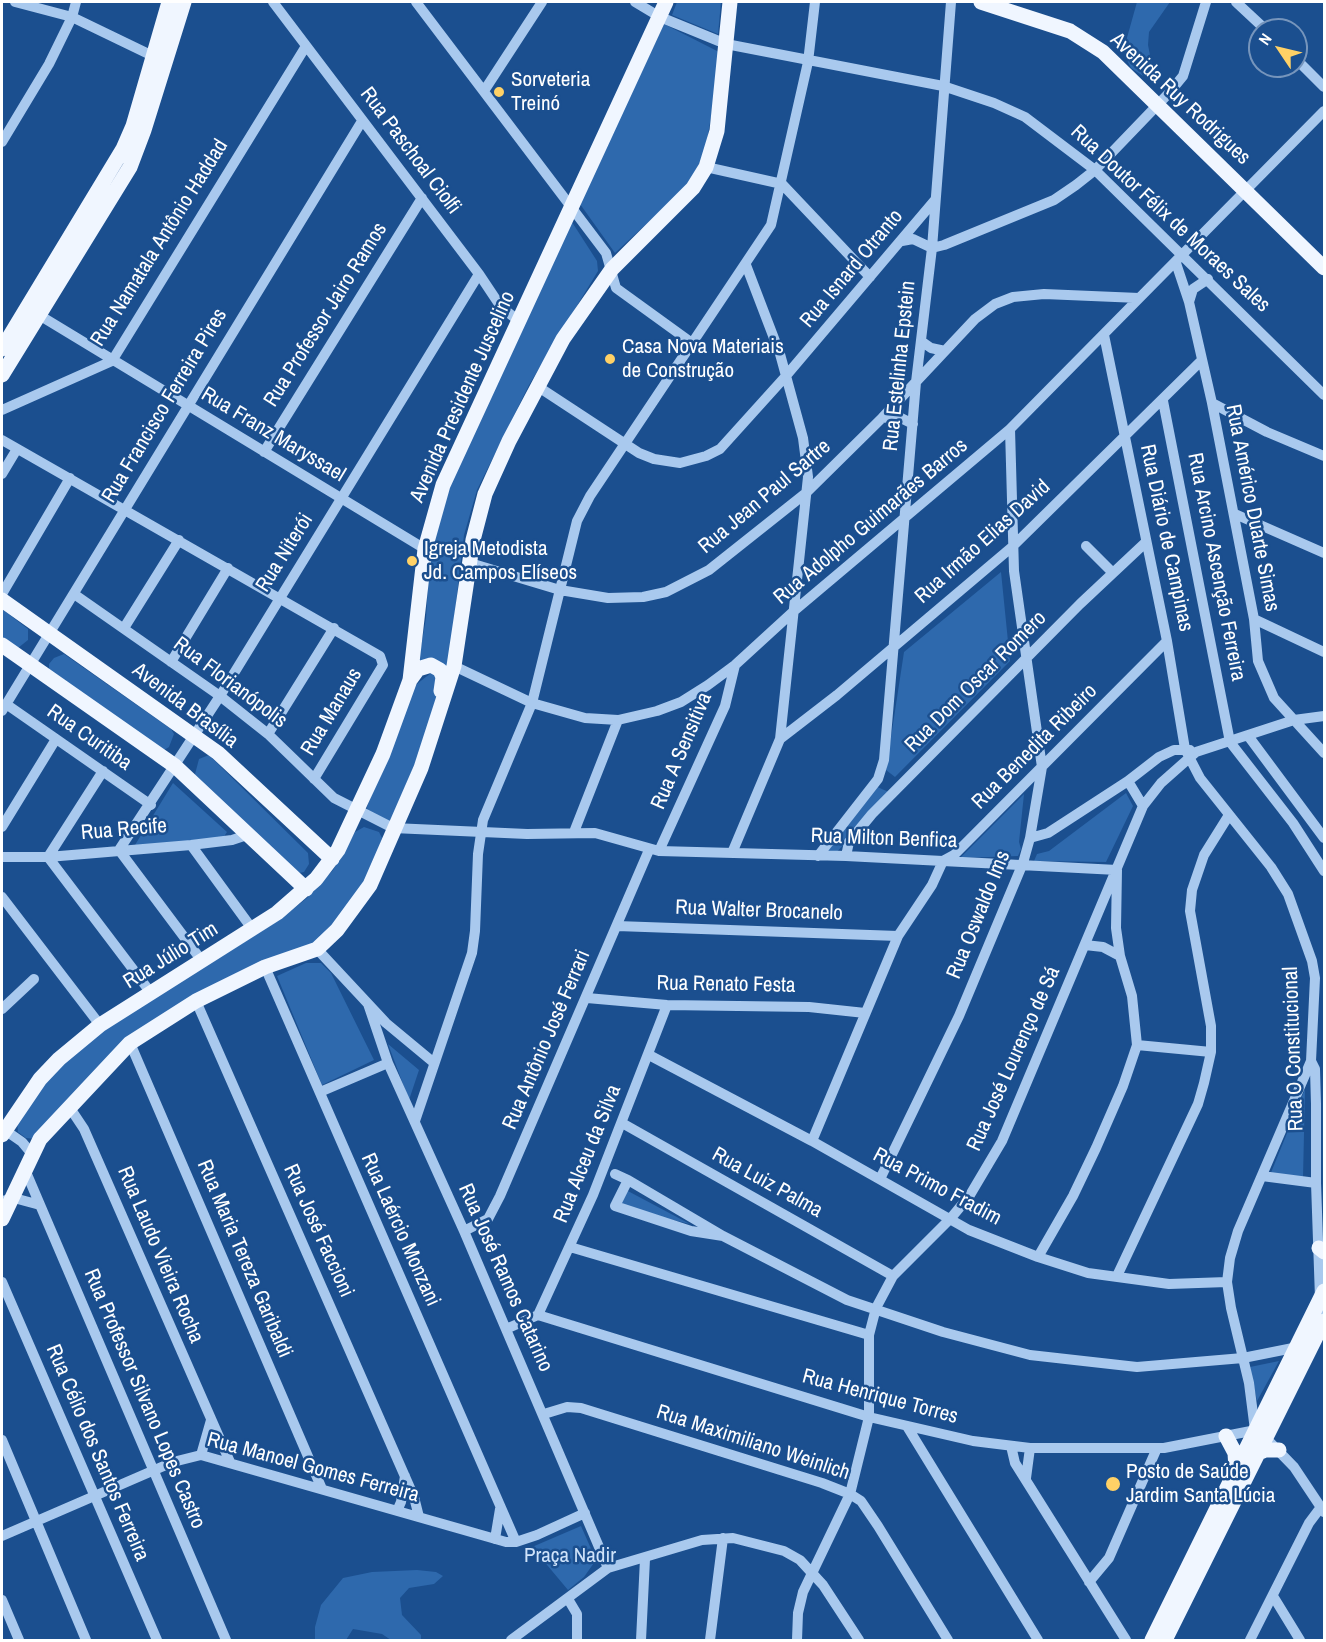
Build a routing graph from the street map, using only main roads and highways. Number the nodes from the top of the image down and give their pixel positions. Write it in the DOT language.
graph roads {
  1 [pos="169,2"];
  2 [pos="184,2"];
  3 [pos="666,2"];
  4 [pos="730,2"];
  5 [pos="981,2"];
  6 [pos="159,58"];
  7 [pos="1324,268"];
  8 [pos="2,349"];
  9 [pos="2,375"];
  10 [pos="2,600"];
  11 [pos="2,645"];
  12 [pos="410,680"];
  13 [pos="439,706"];
  14 [pos="357,811"];
  15 [pos="332,859"];
  16 [pos="306,889"];
  17 [pos="3,1131"];
  18 [pos="8,1200"];
  19 [pos="2,1219"];
  20 [pos="1323,1300"];
  21 [pos="1324,1322"];
  22 [pos="1261,1433"];
  23 [pos="1226,1436"];
  24 [pos="1279,1450"];
  25 [pos="1258,1453"];
  26 [pos="1236,1469"];
  27 [pos="1152,1641"];
  28 [pos="1165,1641"];
  1 -- 6 [label="main road"];
  2 -- 6 [label="main road"];
  3 -- 12 [label="main road, Avenida Presidente Juscelino"];
  4 -- 13 [label="main road"];
  5 -- 7 [label="main road, Avenida Ruy Rodrigues"];
  6 -- 8 [label="main road"];
  6 -- 9 [label="main road"];
  10 -- 15 [label="main road, Avenida Brasília"];
  11 -- 16 [label="main road"];
  12 -- 13 [label="main road"];
  12 -- 14 [label="main road, Avenida Presidente Juscelino"];
  13 -- 18 [label="main road"];
  14 -- 15 [label="main road, Rua Júlio Tim"];
  15 -- 16 [label="main road, Rua Júlio Tim"];
  16 -- 17 [label="main road, Rua Júlio Tim"];
  18 -- 19 [label="main road"];
  20 -- 22 [label="main road"];
  21 -- 22 [label="main road"];
  22 -- 25 [label="main road"];
  22 -- 26 [label="main road"];
  23 -- 26 [label="main road"];
  24 -- 25 [label="main road"];
  25 -- 28 [label="main road"];
  26 -- 27 [label="main road"];
}
